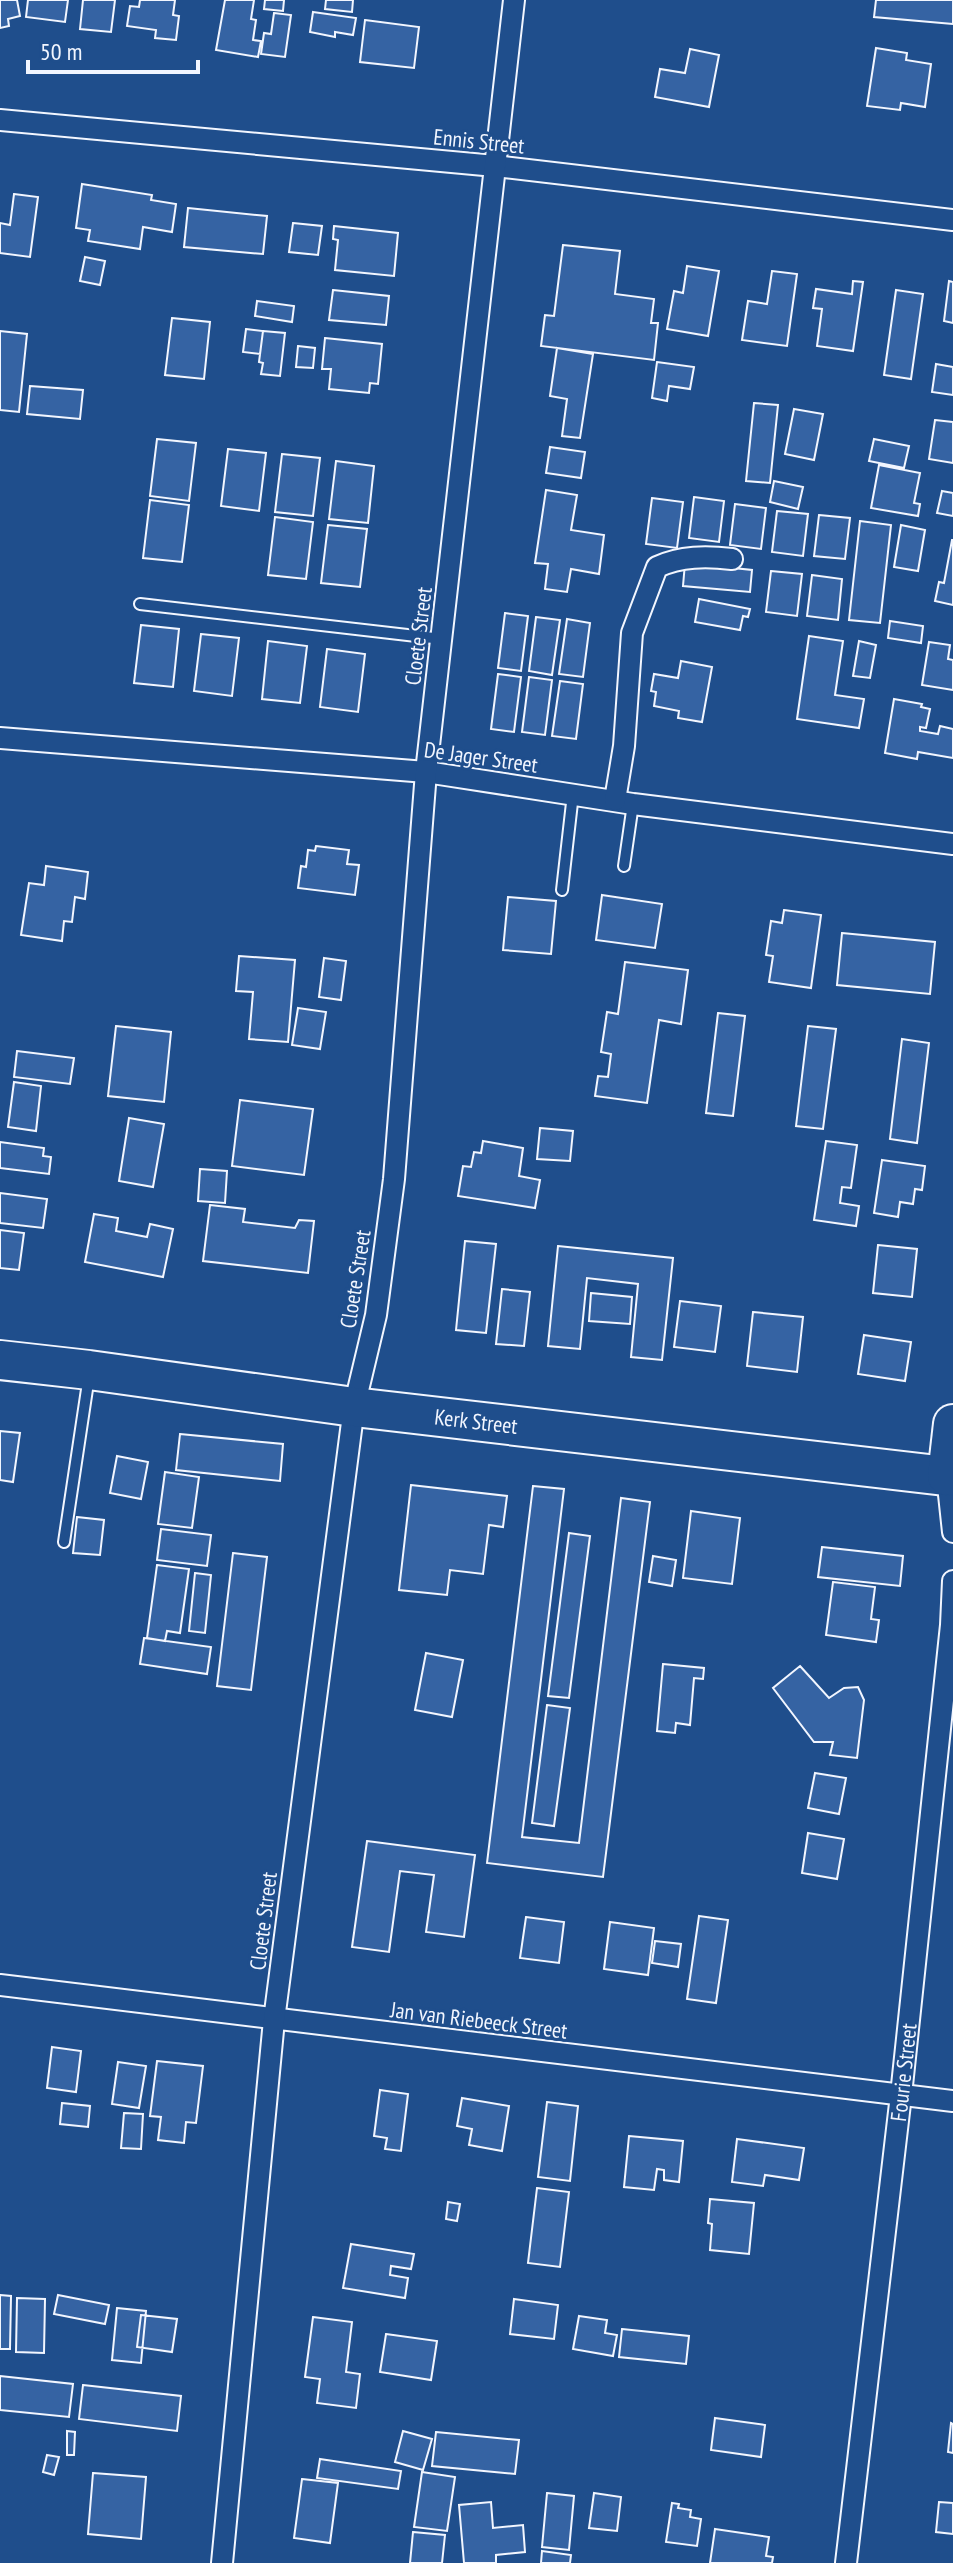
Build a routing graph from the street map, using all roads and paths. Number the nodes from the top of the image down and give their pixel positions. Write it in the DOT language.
graph roads {
  1 [pos="514,0"];
  2 [pos="0,120"];
  3 [pos="495,166"];
  4 [pos="953,220"];
  5 [pos="732,559"];
  6 [pos="140,604"];
  7 [pos="442,639"];
  8 [pos="0,738"];
  9 [pos="426,772"];
  10 [pos="573,794"];
  11 [pos="624,802"];
  12 [pos="953,844"];
  13 [pos="624,866"];
  14 [pos="562,890"];
  15 [pos="0,1360"];
  16 [pos="89,1370"];
  17 [pos="354,1407"];
  18 [pos="953,1424"];
  19 [pos="950,1476"];
  20 [pos="953,1532"];
  21 [pos="64,1542"];
  22 [pos="953,1581"];
  23 [pos="952,1625"];
  24 [pos="0,1985"];
  25 [pos="274,2020"];
  26 [pos="901,2095"];
  27 [pos="953,2101"];
  28 [pos="222,2563"];
  29 [pos="846,2563"];
  1 -- 3 [label="street, Cloete Street"];
  2 -- 3 [label="street, Ennis Street"];
  3 -- 4 [label="street, Ennis Street"];
  3 -- 7 [label="street, Cloete Street"];
  5 -- 11 [label="street"];
  6 -- 7 [label="lane"];
  7 -- 9 [label="street, Cloete Street"];
  8 -- 9 [label="street, De Jager Street"];
  9 -- 10 [label="street, De Jager Street"];
  9 -- 17 [label="street, Cloete Street"];
  10 -- 11 [label="street, De Jager Street"];
  10 -- 14 [label="lane"];
  11 -- 12 [label="street, De Jager Street"];
  11 -- 13 [label="lane"];
  15 -- 16 [label="highway, Kerk Street"];
  16 -- 17 [label="highway, Kerk Street"];
  16 -- 21 [label="lane"];
  17 -- 19 [label="highway, Kerk Street"];
  17 -- 25 [label="street, Cloete Street"];
  18 -- 19 [label="highway"];
  19 -- 20 [label="street"];
  22 -- 23 [label="street, Fourie Street"];
  23 -- 26 [label="street, Fourie Street"];
  24 -- 25 [label="street, Jan van Riebeeck Street"];
  25 -- 26 [label="street, Jan van Riebeeck Street"];
  25 -- 28 [label="street, Cloete Street"];
  26 -- 27 [label="street, Jan van Riebeeck Street"];
  26 -- 29 [label="street, Fourie Street"];
}
